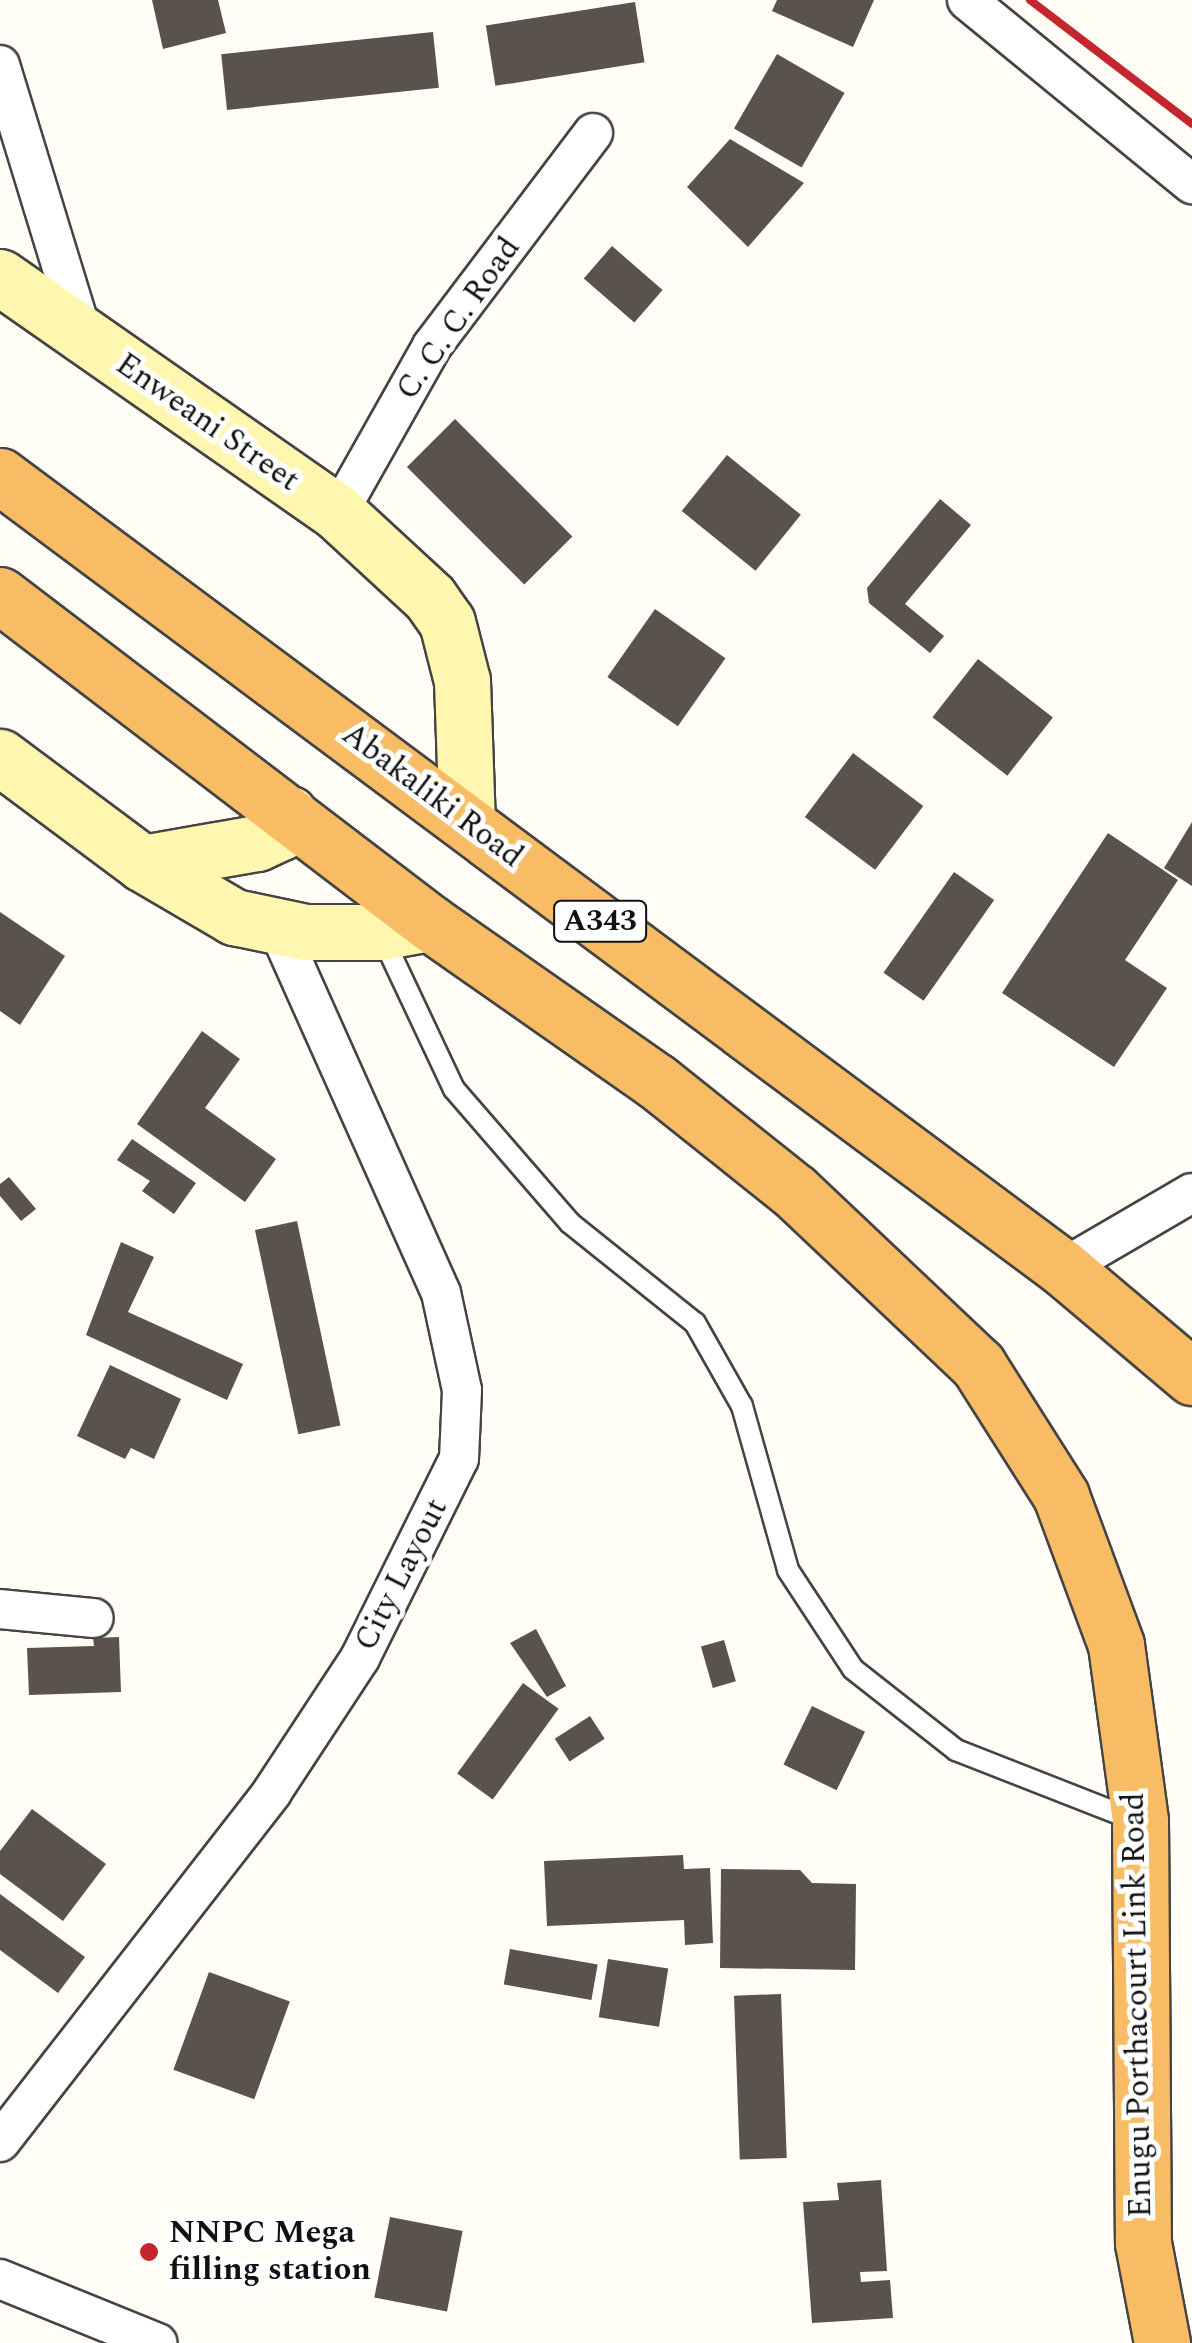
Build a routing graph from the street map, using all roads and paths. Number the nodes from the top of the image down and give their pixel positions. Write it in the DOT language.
graph roads {
  1 [pos="967,0"];
  2 [pos="0,64"];
  3 [pos="593,133"];
  4 [pos="1192,184"];
  5 [pos="0,277"];
  6 [pos="83,336"];
  7 [pos="0,476"];
  8 [pos="338,513"];
  9 [pos="0,594"];
  10 [pos="464,742"];
  11 [pos="0,757"];
  12 [pos="399,772"];
  13 [pos="290,814"];
  14 [pos="467,822"];
  15 [pos="142,863"];
  16 [pos="405,928"];
  17 [pos="279,930"];
  18 [pos="1192,1193"];
  19 [pos="1063,1268"];
  20 [pos="1192,1376"];
  21 [pos="0,1609"];
  22 [pos="94,1618"];
  23 [pos="1140,1821"];
  24 [pos="0,2142"];
  25 [pos="0,2280"];
  26 [pos="158,2343"];
  27 [pos="1162,2343"];
  1 -- 4 [label="street"];
  2 -- 6 [label="street, Enweani Street"];
  3 -- 8 [label="street, C. C. C. Road"];
  5 -- 6 [label="main road"];
  6 -- 8 [label="main road, Enweani Street"];
  7 -- 12 [label="highway, Abakaliki Road / A343"];
  8 -- 10 [label="main road, Enweani Street"];
  9 -- 13 [label="highway, A343"];
  10 -- 12 [label="main road"];
  10 -- 14 [label="main road, Enweani Street"];
  11 -- 15 [label="main road"];
  12 -- 14 [label="highway, Abakaliki Road / A343"];
  13 -- 15 [label="main road"];
  13 -- 16 [label="highway, A343"];
  14 -- 19 [label="highway, Abakaliki Road / A343"];
  15 -- 17 [label="main road"];
  16 -- 17 [label="main road"];
  16 -- 23 [label="highway, Enugu Porthacourt Link Road / A343"];
  16 -- 23 [label="lane"];
  17 -- 24 [label="street, City Layout"];
  18 -- 19 [label="street"];
  19 -- 20 [label="highway, Abakaliki Road / A343"];
  21 -- 22 [label="street"];
  23 -- 27 [label="highway, Enugu Porthacourt Link Road / A343"];
  25 -- 26 [label="street"];
}
